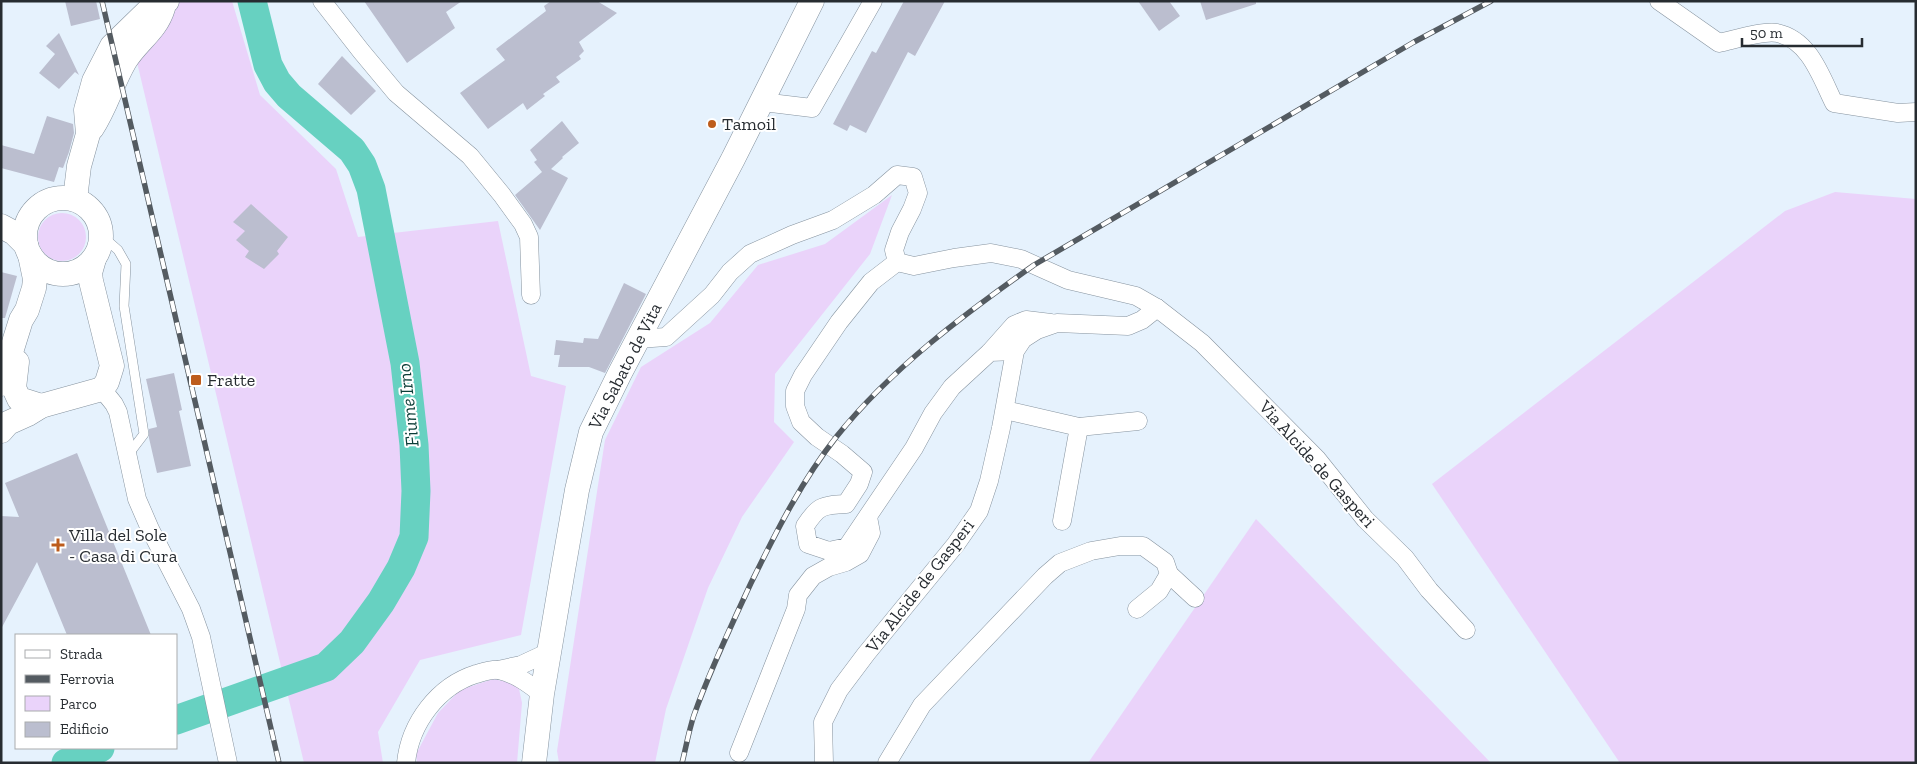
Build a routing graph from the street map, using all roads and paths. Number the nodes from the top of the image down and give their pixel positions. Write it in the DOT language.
graph roads {
  1 [pos="322,1"];
  2 [pos="812,1"];
  3 [pos="873,1"];
  4 [pos="1659,1"];
  5 [pos="166,2"];
  6 [pos="762,102"];
  7 [pos="1916,112"];
  8 [pos="75,199"];
  9 [pos="1,226"];
  10 [pos="102,236"];
  11 [pos="28,250"];
  12 [pos="94,259"];
  13 [pos="897,262"];
  14 [pos="531,295"];
  15 [pos="1157,308"];
  16 [pos="27,310"];
  17 [pos="1057,323"];
  18 [pos="638,339"];
  19 [pos="1015,351"];
  20 [pos="990,352"];
  21 [pos="1,384"];
  22 [pos="102,389"];
  23 [pos="41,406"];
  24 [pos="1004,410"];
  25 [pos="1138,421"];
  26 [pos="1079,427"];
  27 [pos="1,431"];
  28 [pos="128,455"];
  29 [pos="868,517"];
  30 [pos="1062,521"];
  31 [pos="1169,574"];
  32 [pos="1195,598"];
  33 [pos="1137,609"];
  34 [pos="1466,630"];
  35 [pos="549,652"];
  36 [pos="497,670"];
  37 [pos="542,694"];
  38 [pos="739,754"];
  39 [pos="228,763"];
  40 [pos="406,763"];
  41 [pos="534,763"];
  42 [pos="824,763"];
  43 [pos="887,763"];
  1 -- 14 [label="street"];
  2 -- 6 [label="main road, Via Sabato de Vita"];
  3 -- 6 [label="street"];
  4 -- 7 [label="street"];
  5 -- 8 [label="main road"];
  6 -- 18 [label="main road, Via Sabato de Vita"];
  8 -- 10 [label="main road"];
  8 -- 11 [label="main road"];
  9 -- 11 [label="main road"];
  10 -- 12 [label="main road"];
  10 -- 28 [label="lane"];
  11 -- 12 [label="main road"];
  11 -- 16 [label="main road"];
  12 -- 22 [label="main road"];
  13 -- 15 [label="street, Via Alcide de Gasperi"];
  13 -- 18 [label="street"];
  13 -- 29 [label="street"];
  15 -- 17 [label="street"];
  15 -- 34 [label="street, Via Alcide de Gasperi"];
  16 -- 21 [label="main road"];
  16 -- 23 [label="main road"];
  17 -- 19 [label="street"];
  17 -- 20 [label="street"];
  18 -- 35 [label="main road, Via Sabato de Vita"];
  19 -- 20 [label="street"];
  19 -- 24 [label="street, Via Alcide de Gasperi"];
  20 -- 29 [label="street"];
  22 -- 23 [label="main road"];
  22 -- 28 [label="street"];
  23 -- 27 [label="main road"];
  24 -- 26 [label="street"];
  24 -- 42 [label="street, Via Alcide de Gasperi"];
  25 -- 26 [label="street"];
  26 -- 30 [label="street"];
  28 -- 39 [label="street"];
  29 -- 38 [label="street"];
  31 -- 32 [label="street"];
  31 -- 33 [label="street"];
  31 -- 43 [label="street"];
  35 -- 36 [label="street"];
  35 -- 37 [label="main road, Via Sabato de Vita"];
  36 -- 37 [label="street"];
  36 -- 40 [label="street"];
  37 -- 41 [label="main road, Via Sabato de Vita"];
}
